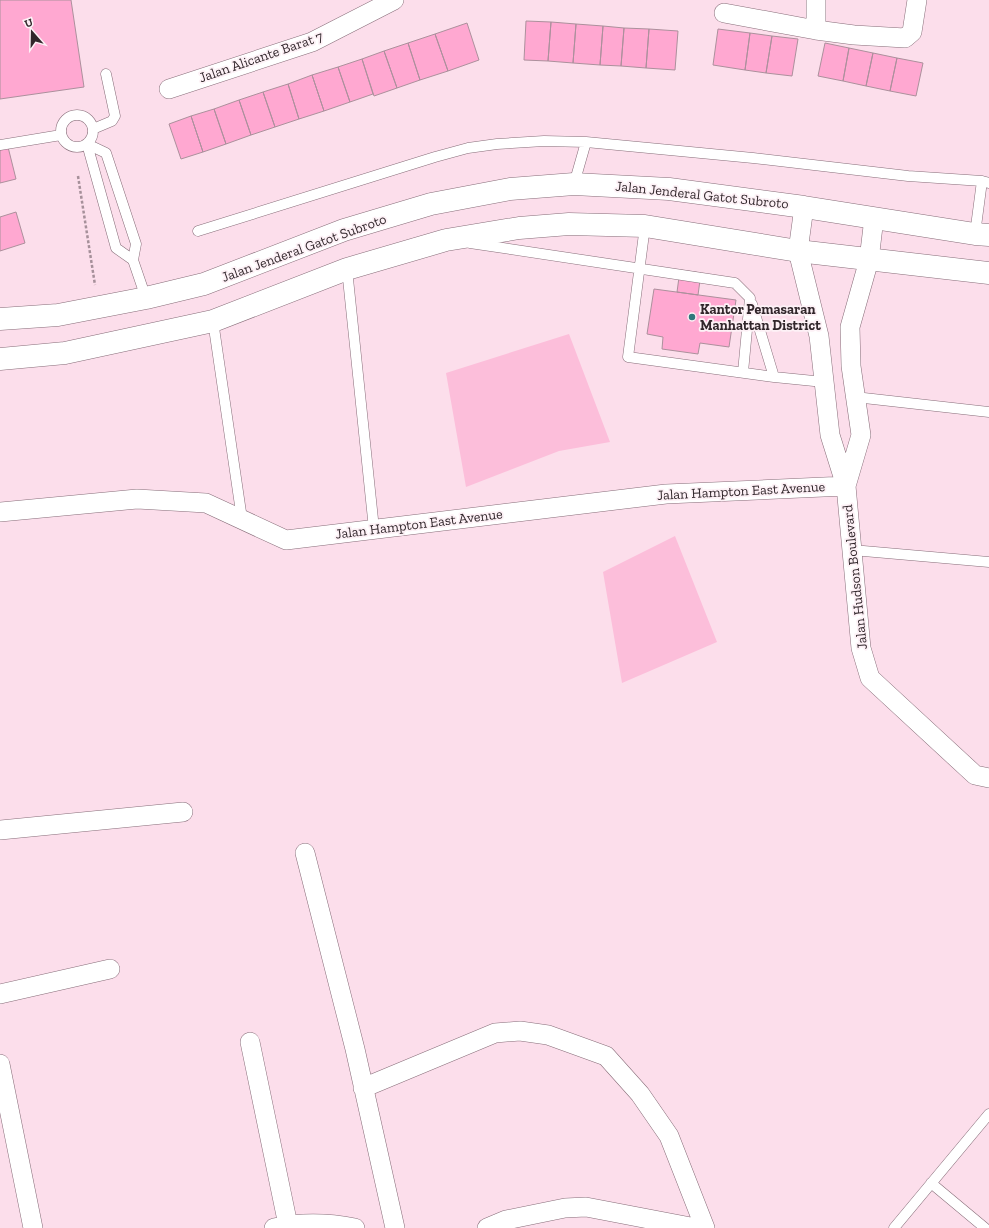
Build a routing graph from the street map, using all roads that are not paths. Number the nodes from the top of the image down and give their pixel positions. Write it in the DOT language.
graph roads {
  1 [pos="394,0"];
  2 [pos="816,0"];
  3 [pos="918,0"];
  4 [pos="724,13"];
  5 [pos="816,30"];
  6 [pos="106,74"];
  7 [pos="169,89"];
  8 [pos="93,129"];
  9 [pos="61,135"];
  10 [pos="586,142"];
  11 [pos="87,144"];
  12 [pos="0,145"];
  13 [pos="985,182"];
  14 [pos="574,184"];
  15 [pos="804,206"];
  16 [pos="874,218"];
  17 [pos="645,226"];
  18 [pos="198,231"];
  19 [pos="982,234"];
  20 [pos="446,240"];
  21 [pos="798,251"];
  22 [pos="133,260"];
  23 [pos="869,260"];
  24 [pos="347,269"];
  25 [pos="640,269"];
  26 [pos="989,273"];
  27 [pos="146,298"];
  28 [pos="750,298"];
  29 [pos="0,319"];
  30 [pos="213,321"];
  31 [pos="0,359"];
  32 [pos="743,372"];
  33 [pos="774,377"];
  34 [pos="824,382"];
  35 [pos="855,397"];
  36 [pos="989,412"];
  37 [pos="846,486"];
  38 [pos="0,512"];
  39 [pos="242,519"];
  40 [pos="374,529"];
  41 [pos="852,550"];
  42 [pos="989,562"];
  43 [pos="989,778"];
  44 [pos="183,812"];
  45 [pos="0,830"];
  46 [pos="305,853"];
  47 [pos="110,969"];
  48 [pos="0,994"];
  49 [pos="250,1042"];
  50 [pos="0,1064"];
  51 [pos="363,1088"];
  52 [pos="989,1114"];
  53 [pos="931,1183"];
  54 [pos="281,1226"];
  55 [pos="33,1228"];
  56 [pos="355,1228"];
  57 [pos="395,1228"];
  58 [pos="487,1228"];
  59 [pos="696,1228"];
  60 [pos="706,1228"];
  61 [pos="894,1228"];
  62 [pos="985,1228"];
  1 -- 7 [label="street, Jalan Alicante Barat 7"];
  2 -- 5 [label="street"];
  3 -- 5 [label="street"];
  4 -- 5 [label="street"];
  6 -- 8 [label="lane"];
  8 -- 9 [label="lane"];
  8 -- 11 [label="lane"];
  9 -- 11 [label="lane"];
  9 -- 12 [label="lane"];
  10 -- 13 [label="lane"];
  10 -- 14 [label="lane"];
  10 -- 18 [label="lane"];
  11 -- 22 [label="lane"];
  11 -- 22 [label="lane"];
  13 -- 19 [label="lane"];
  14 -- 15 [label="street, Jalan Jenderal Gatot Subroto"];
  14 -- 27 [label="street, Jalan Jenderal Gatot Subroto"];
  15 -- 16 [label="street, Jalan Jenderal Gatot Subroto"];
  15 -- 21 [label="street"];
  16 -- 19 [label="street, Jalan Jenderal Gatot Subroto"];
  16 -- 23 [label="street, Jalan Hudson Boulevard"];
  17 -- 20 [label="street"];
  17 -- 21 [label="street"];
  17 -- 25 [label="lane"];
  20 -- 24 [label="street"];
  20 -- 25 [label="lane"];
  21 -- 23 [label="street"];
  21 -- 34 [label="street, Jalan Hudson Boulevard"];
  22 -- 27 [label="lane"];
  23 -- 26 [label="street"];
  23 -- 35 [label="street, Jalan Hudson Boulevard"];
  24 -- 30 [label="street"];
  24 -- 40 [label="lane"];
  25 -- 28 [label="lane"];
  25 -- 32 [label="lane"];
  27 -- 29 [label="street, Jalan Jenderal Gatot Subroto"];
  28 -- 32 [label="lane"];
  28 -- 33 [label="lane"];
  30 -- 31 [label="street"];
  30 -- 39 [label="lane"];
  32 -- 33 [label="lane"];
  33 -- 34 [label="lane"];
  34 -- 37 [label="street, Jalan Hudson Boulevard"];
  35 -- 36 [label="lane"];
  35 -- 37 [label="street, Jalan Hudson Boulevard"];
  37 -- 40 [label="street, Jalan Hampton East Avenue"];
  37 -- 41 [label="street, Jalan Hudson Boulevard"];
  38 -- 39 [label="street, Jalan Hampton East Avenue"];
  39 -- 40 [label="street, Jalan Hampton East Avenue"];
  41 -- 42 [label="lane"];
  41 -- 43 [label="street, Jalan Hudson Boulevard"];
  44 -- 45 [label="street"];
  46 -- 51 [label="street"];
  47 -- 48 [label="street"];
  49 -- 54 [label="street"];
  50 -- 55 [label="street"];
  51 -- 57 [label="street"];
  51 -- 60 [label="street"];
  52 -- 53 [label="lane"];
  53 -- 61 [label="lane"];
  53 -- 62 [label="lane"];
  54 -- 56 [label="street"];
  58 -- 59 [label="street"];
}
